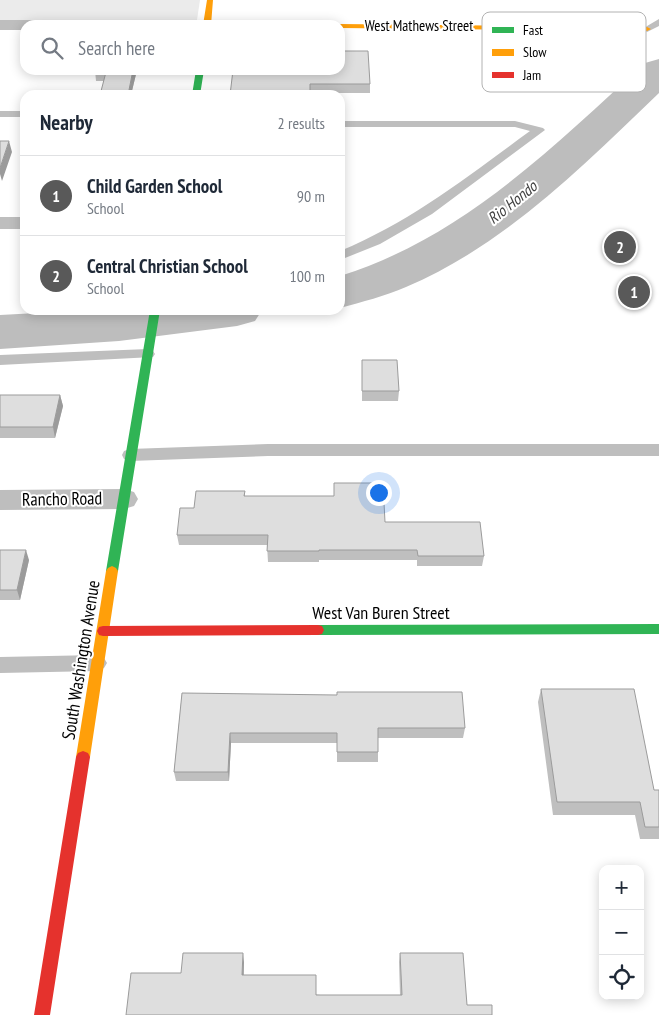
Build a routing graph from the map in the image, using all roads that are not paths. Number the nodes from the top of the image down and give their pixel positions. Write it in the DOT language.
graph roads {
  1 [pos="210,0"];
  2 [pos="208,20"];
  3 [pos="659,22"];
  4 [pos="0,25"];
  5 [pos="20,25"];
  6 [pos="345,26"];
  7 [pos="482,27"];
  8 [pos="647,28"];
  9 [pos="199,75"];
  10 [pos="197,90"];
  11 [pos="0,114"];
  12 [pos="20,114"];
  13 [pos="345,124"];
  14 [pos="0,223"];
  15 [pos="20,223"];
  16 [pos="345,254"];
  17 [pos="155,315"];
  18 [pos="148,354"];
  19 [pos="0,360"];
  20 [pos="659,450"];
  21 [pos="130,455"];
  22 [pos="124,498"];
  23 [pos="0,500"];
  24 [pos="659,629"];
  25 [pos="103,631"];
  26 [pos="98,663"];
  27 [pos="0,665"];
  28 [pos="42,1015"];
  1 -- 2 [label="street"];
  3 -- 8 [label="lane"];
  4 -- 5 [label="street"];
  6 -- 7 [label="street, West Mathews Street"];
  9 -- 10 [label="street"];
  11 -- 12 [label="lane"];
  13 -- 16 [label="lane"];
  14 -- 15 [label="street"];
  17 -- 18 [label="street, South Washington Avenue"];
  18 -- 19 [label="lane"];
  18 -- 21 [label="street, South Washington Avenue"];
  20 -- 21 [label="lane"];
  21 -- 22 [label="street, South Washington Avenue"];
  22 -- 23 [label="street, Rancho Road"];
  22 -- 25 [label="street, South Washington Avenue"];
  24 -- 25 [label="street, West Van Buren Street"];
  25 -- 26 [label="street, South Washington Avenue"];
  26 -- 27 [label="lane"];
  26 -- 28 [label="street, South Washington Avenue"];
}
